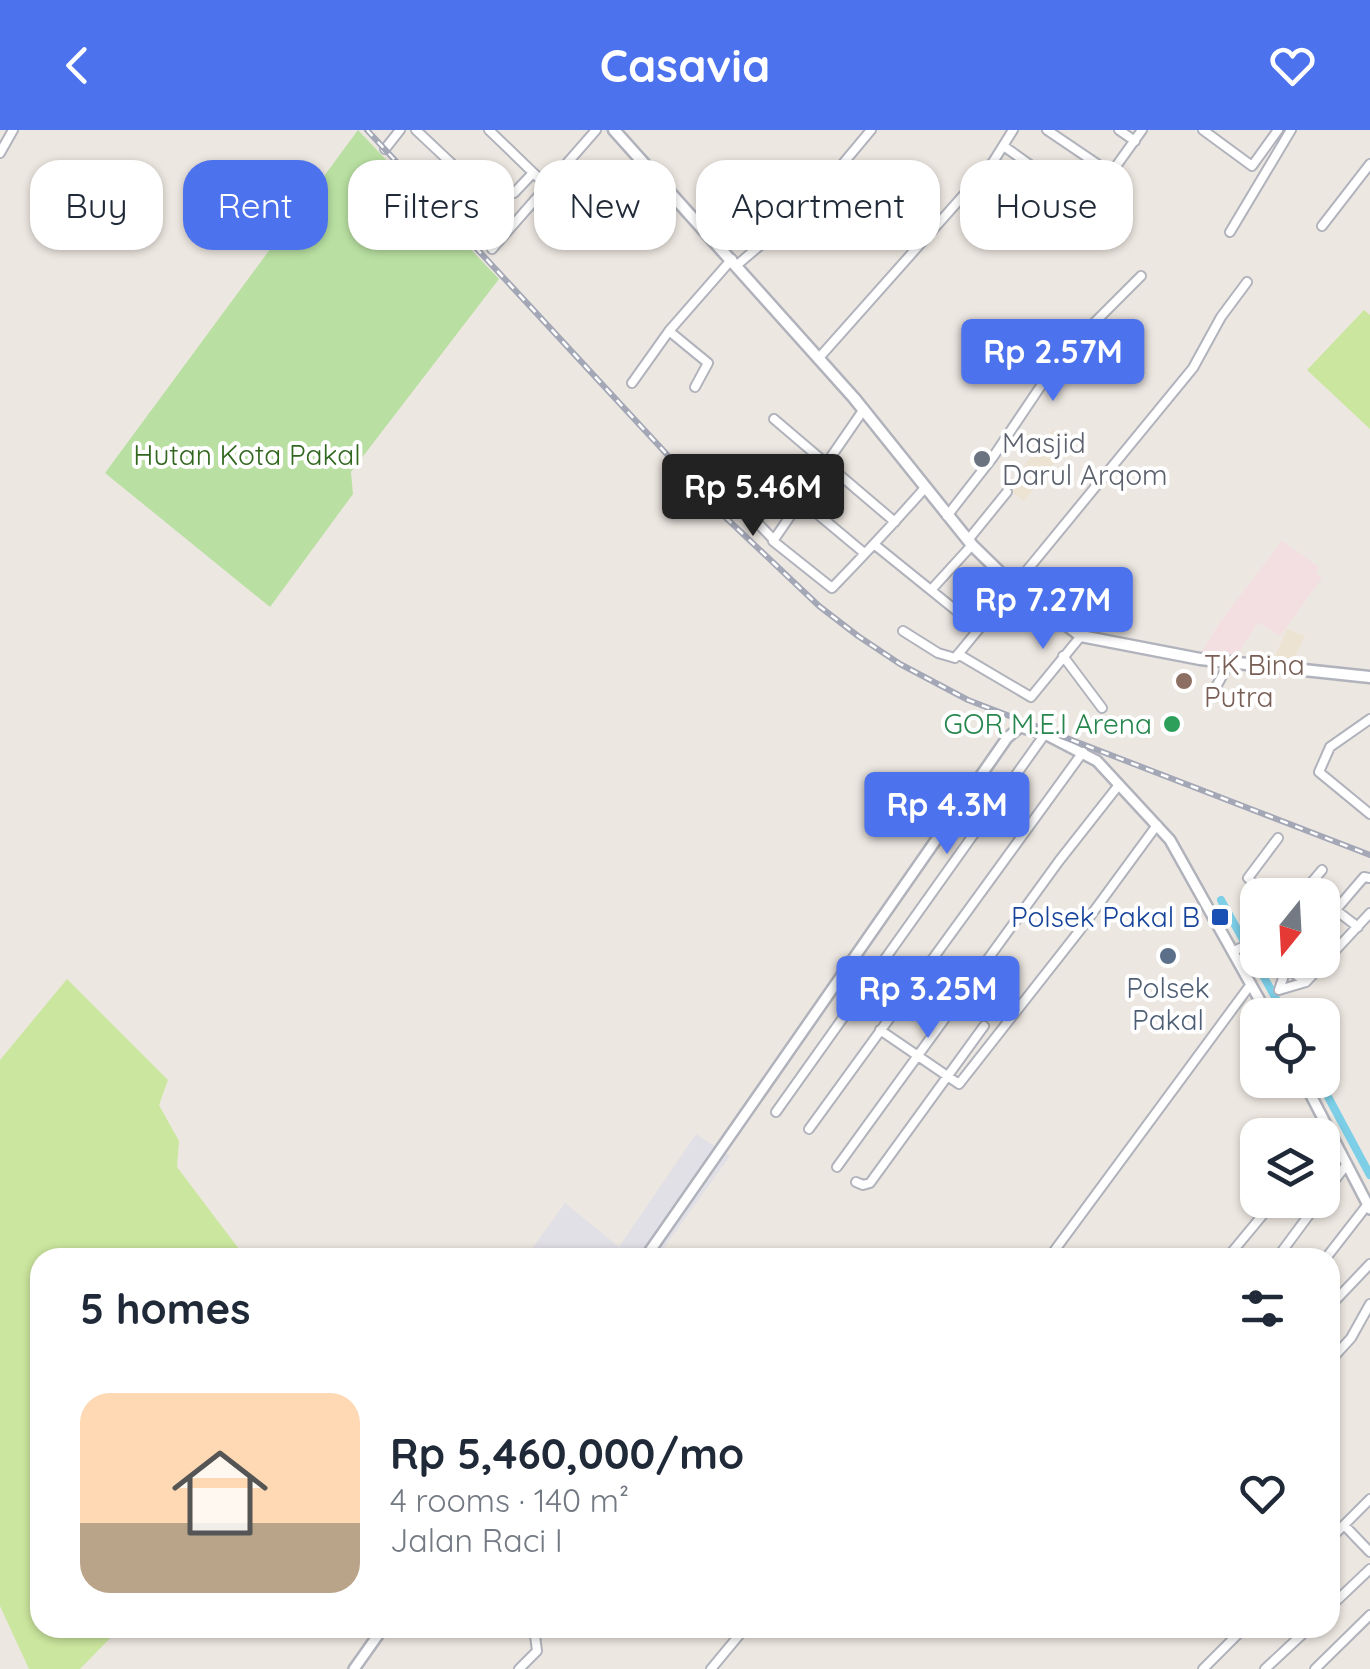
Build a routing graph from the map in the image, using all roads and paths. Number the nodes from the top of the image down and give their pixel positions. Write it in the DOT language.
graph roads {
  1 [pos="13,130"];
  2 [pos="400,130"];
  3 [pos="416,130"];
  4 [pos="489,130"];
  5 [pos="596,130"];
  6 [pos="614,130"];
  7 [pos="871,130"];
  8 [pos="1013,130"];
  9 [pos="1047,130"];
  10 [pos="1119,130"];
  11 [pos="1142,130"];
  12 [pos="1203,130"];
  13 [pos="1291,130"];
  14 [pos="1274,132"];
  15 [pos="1135,141"];
  16 [pos="1005,147"];
  17 [pos="385,149"];
  18 [pos="0,153"];
  19 [pos="448,160"];
  20 [pos="570,160"];
  21 [pos="1023,160"];
  22 [pos="1091,160"];
  23 [pos="1122,160"];
  24 [pos="1370,164"];
  25 [pos="533,173"];
  26 [pos="514,193"];
  27 [pos="534,201"];
  28 [pos="514,224"];
  29 [pos="1322,226"];
  30 [pos="1230,232"];
  31 [pos="734,262"];
  32 [pos="1140,276"];
  33 [pos="1248,282"];
  34 [pos="669,331"];
  35 [pos="818,359"];
  36 [pos="632,382"];
  37 [pos="695,387"];
  38 [pos="864,409"];
  39 [pos="774,419"];
  40 [pos="754,461"];
  41 [pos="826,462"];
  42 [pos="724,488"];
  43 [pos="924,489"];
  44 [pos="1007,492"];
  45 [pos="799,499"];
  46 [pos="946,516"];
  47 [pos="895,522"];
  48 [pos="772,538"];
  49 [pos="970,543"];
  50 [pos="875,545"];
  51 [pos="863,552"];
  52 [pos="1014,586"];
  53 [pos="931,590"];
  54 [pos="979,629"];
  55 [pos="903,631"];
  56 [pos="1081,636"];
  57 [pos="958,654"];
  58 [pos="1064,656"];
  59 [pos="1230,662"];
  60 [pos="1370,677"];
  61 [pos="1218,685"];
  62 [pos="1102,708"];
  63 [pos="1370,719"];
  64 [pos="1045,734"];
  65 [pos="1083,752"];
  66 [pos="1118,786"];
  67 [pos="1370,814"];
  68 [pos="1157,825"];
  69 [pos="1278,838"];
  70 [pos="1322,870"];
  71 [pos="1248,878"];
  72 [pos="1315,878"];
  73 [pos="1370,878"];
  74 [pos="1340,907"];
  75 [pos="1340,913"];
  76 [pos="1370,914"];
  77 [pos="1358,927"];
  78 [pos="1240,948"];
  79 [pos="1237,949"];
  80 [pos="1283,978"];
  81 [pos="1302,978"];
  82 [pos="1306,982"];
  83 [pos="1251,984"];
  84 [pos="1280,990"];
  85 [pos="1259,998"];
  86 [pos="1264,998"];
  87 [pos="984,1026"];
  88 [pos="880,1030"];
  89 [pos="916,1055"];
  90 [pos="951,1080"];
  91 [pos="776,1112"];
  92 [pos="809,1129"];
  93 [pos="1340,1150"];
  94 [pos="1347,1164"];
  95 [pos="837,1166"];
  96 [pos="1340,1173"];
  97 [pos="856,1182"];
  98 [pos="1369,1206"];
  99 [pos="1260,1218"];
  100 [pos="1307,1218"];
  101 [pos="653,1248"];
  102 [pos="1056,1248"];
  103 [pos="1235,1248"];
  104 [pos="1284,1248"];
  105 [pos="1334,1248"];
  106 [pos="1370,1264"];
  107 [pos="1340,1296"];
  108 [pos="1370,1304"];
  109 [pos="1340,1350"];
  110 [pos="1370,1498"];
  111 [pos="1344,1525"];
  112 [pos="1340,1529"];
  113 [pos="1370,1552"];
  114 [pos="1370,1569"];
  115 [pos="1340,1598"];
  116 [pos="1370,1616"];
  117 [pos="376,1638"];
  118 [pos="535,1638"];
  119 [pos="737,1638"];
  120 [pos="1234,1638"];
  121 [pos="1299,1638"];
  122 [pos="354,1669"];
  123 [pos="519,1669"];
  124 [pos="712,1669"];
  125 [pos="1203,1669"];
  126 [pos="1266,1669"];
  127 [pos="1316,1669"];
  1 -- 18 [label="street"];
  2 -- 17 [label="street"];
  3 -- 19 [label="street"];
  4 -- 25 [label="street"];
  5 -- 20 [label="street"];
  6 -- 31 [label="main road"];
  7 -- 31 [label="street"];
  8 -- 16 [label="street"];
  9 -- 22 [label="street"];
  10 -- 15 [label="street"];
  11 -- 15 [label="street"];
  12 -- 14 [label="street"];
  13 -- 30 [label="street"];
  15 -- 23 [label="street"];
  16 -- 21 [label="street"];
  16 -- 35 [label="street"];
  24 -- 29 [label="street"];
  25 -- 26 [label="street"];
  27 -- 28 [label="street"];
  31 -- 34 [label="street"];
  31 -- 35 [label="main road"];
  32 -- 46 [label="street"];
  33 -- 52 [label="street"];
  34 -- 36 [label="street"];
  34 -- 37 [label="street"];
  35 -- 38 [label="main road"];
  38 -- 41 [label="street"];
  38 -- 43 [label="main road"];
  39 -- 41 [label="street"];
  40 -- 45 [label="street"];
  41 -- 45 [label="street"];
  41 -- 47 [label="street"];
  42 -- 48 [label="street"];
  43 -- 46 [label="main road"];
  43 -- 47 [label="street"];
  44 -- 49 [label="street"];
  45 -- 48 [label="street"];
  45 -- 51 [label="street"];
  46 -- 49 [label="main road"];
  47 -- 50 [label="street"];
  48 -- 51 [label="street"];
  49 -- 52 [label="main road"];
  49 -- 53 [label="street"];
  50 -- 51 [label="street"];
  50 -- 53 [label="street"];
  52 -- 54 [label="street"];
  52 -- 56 [label="main road"];
  53 -- 54 [label="street"];
  54 -- 57 [label="street"];
  55 -- 57 [label="street"];
  56 -- 58 [label="street"];
  56 -- 59 [label="main road"];
  57 -- 58 [label="street"];
  58 -- 62 [label="street"];
  59 -- 60 [label="main road"];
  59 -- 61 [label="street"];
  63 -- 67 [label="street"];
  64 -- 65 [label="street"];
  64 -- 91 [label="street"];
  64 -- 101 [label="street"];
  65 -- 66 [label="street"];
  65 -- 88 [label="street"];
  66 -- 68 [label="street"];
  66 -- 89 [label="street"];
  68 -- 79 [label="street"];
  68 -- 90 [label="street"];
  69 -- 71 [label="street"];
  70 -- 72 [label="street"];
  73 -- 74 [label="street"];
  75 -- 77 [label="street"];
  76 -- 77 [label="street"];
  77 -- 82 [label="street"];
  78 -- 79 [label="street"];
  79 -- 83 [label="street"];
  80 -- 84 [label="street"];
  81 -- 82 [label="street"];
  82 -- 84 [label="street"];
  83 -- 85 [label="street"];
  83 -- 102 [label="street"];
  84 -- 86 [label="street"];
  87 -- 90 [label="street"];
  88 -- 89 [label="street"];
  88 -- 92 [label="street"];
  89 -- 90 [label="street"];
  89 -- 95 [label="street"];
  90 -- 97 [label="street"];
  93 -- 94 [label="street"];
  94 -- 96 [label="street"];
  94 -- 98 [label="street"];
  98 -- 105 [label="street"];
  99 -- 103 [label="street"];
  100 -- 104 [label="street"];
  106 -- 107 [label="street"];
  108 -- 109 [label="street"];
  110 -- 111 [label="street"];
  111 -- 112 [label="street"];
  111 -- 113 [label="street"];
  114 -- 115 [label="street"];
  116 -- 127 [label="street"];
  117 -- 122 [label="street"];
  118 -- 123 [label="street"];
  119 -- 124 [label="street"];
  120 -- 125 [label="street"];
  121 -- 126 [label="street"];
}
